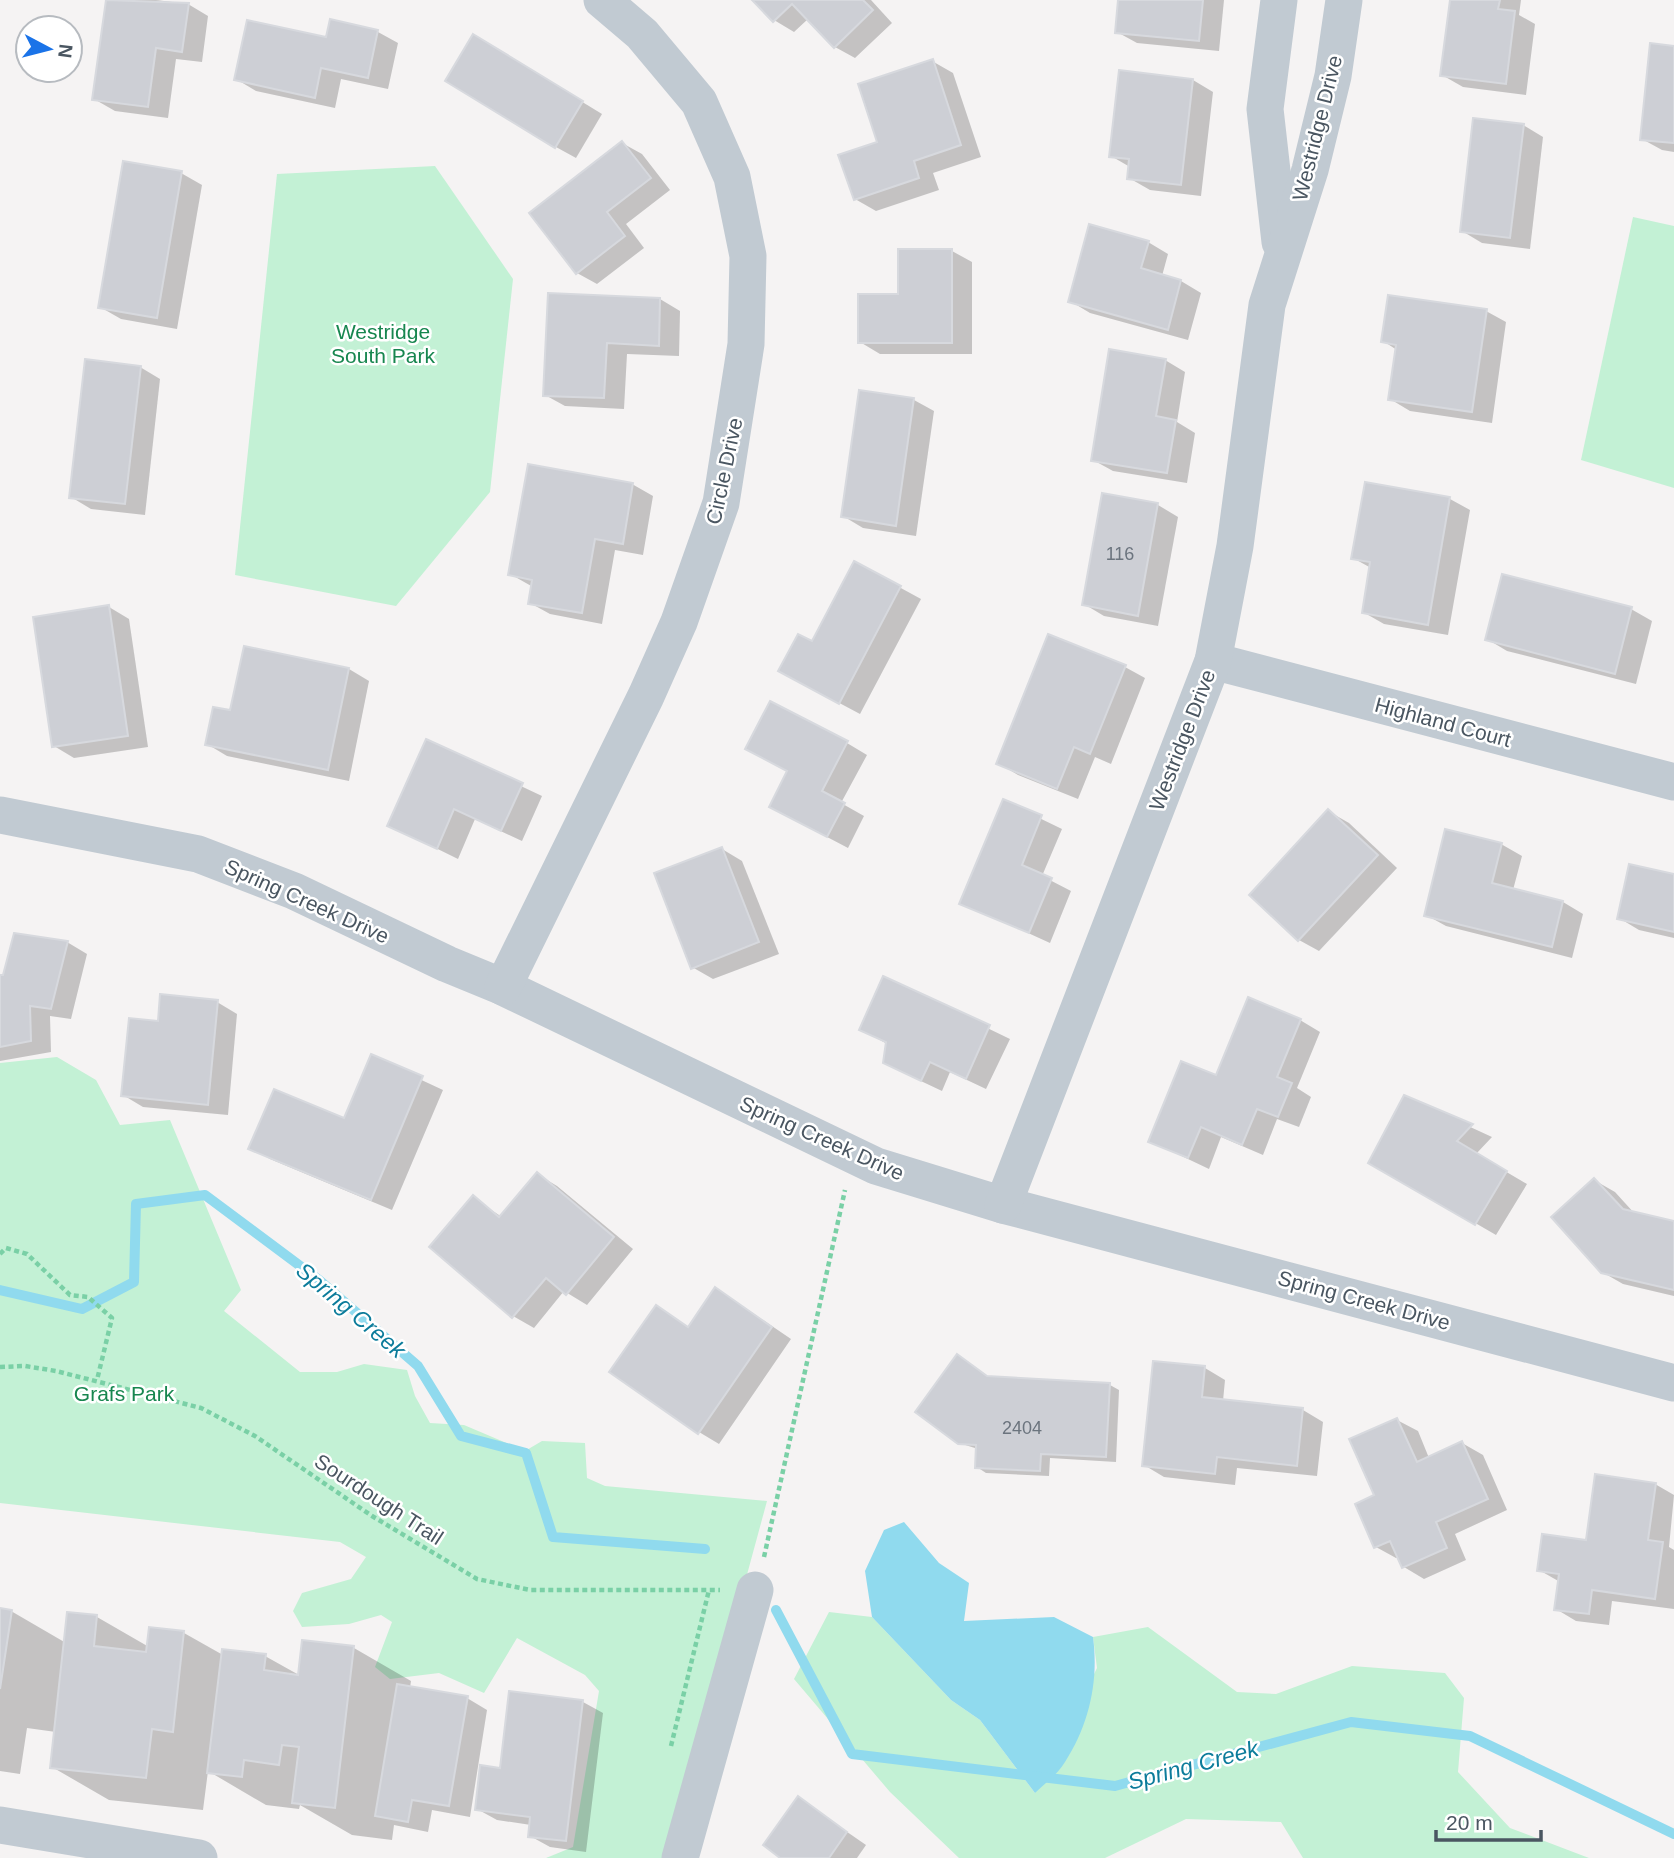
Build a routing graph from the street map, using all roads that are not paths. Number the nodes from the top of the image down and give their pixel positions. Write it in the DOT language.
graph roads {
  1 [pos="601,0"];
  2 [pos="1279,0"];
  3 [pos="1344,0"];
  4 [pos="1281,254"];
  5 [pos="1213,662"];
  6 [pos="1674,782"];
  7 [pos="0,815"];
  8 [pos="503,986"];
  9 [pos="1003,1205"];
  10 [pos="1674,1383"];
  11 [pos="755,1590"];
  12 [pos="0,1825"];
  13 [pos="199,1858"];
  14 [pos="680,1858"];
  1 -- 8 [label="street, Circle Drive"];
  2 -- 4 [label="street, Westridge Drive"];
  3 -- 4 [label="street, Westridge Drive"];
  4 -- 5 [label="street, Westridge Drive"];
  5 -- 6 [label="street, Highland Court"];
  5 -- 9 [label="street, Westridge Drive"];
  7 -- 8 [label="street, Spring Creek Drive"];
  8 -- 9 [label="street, Spring Creek Drive"];
  9 -- 10 [label="street, Spring Creek Drive"];
  11 -- 14 [label="street"];
  12 -- 13 [label="street"];
}
